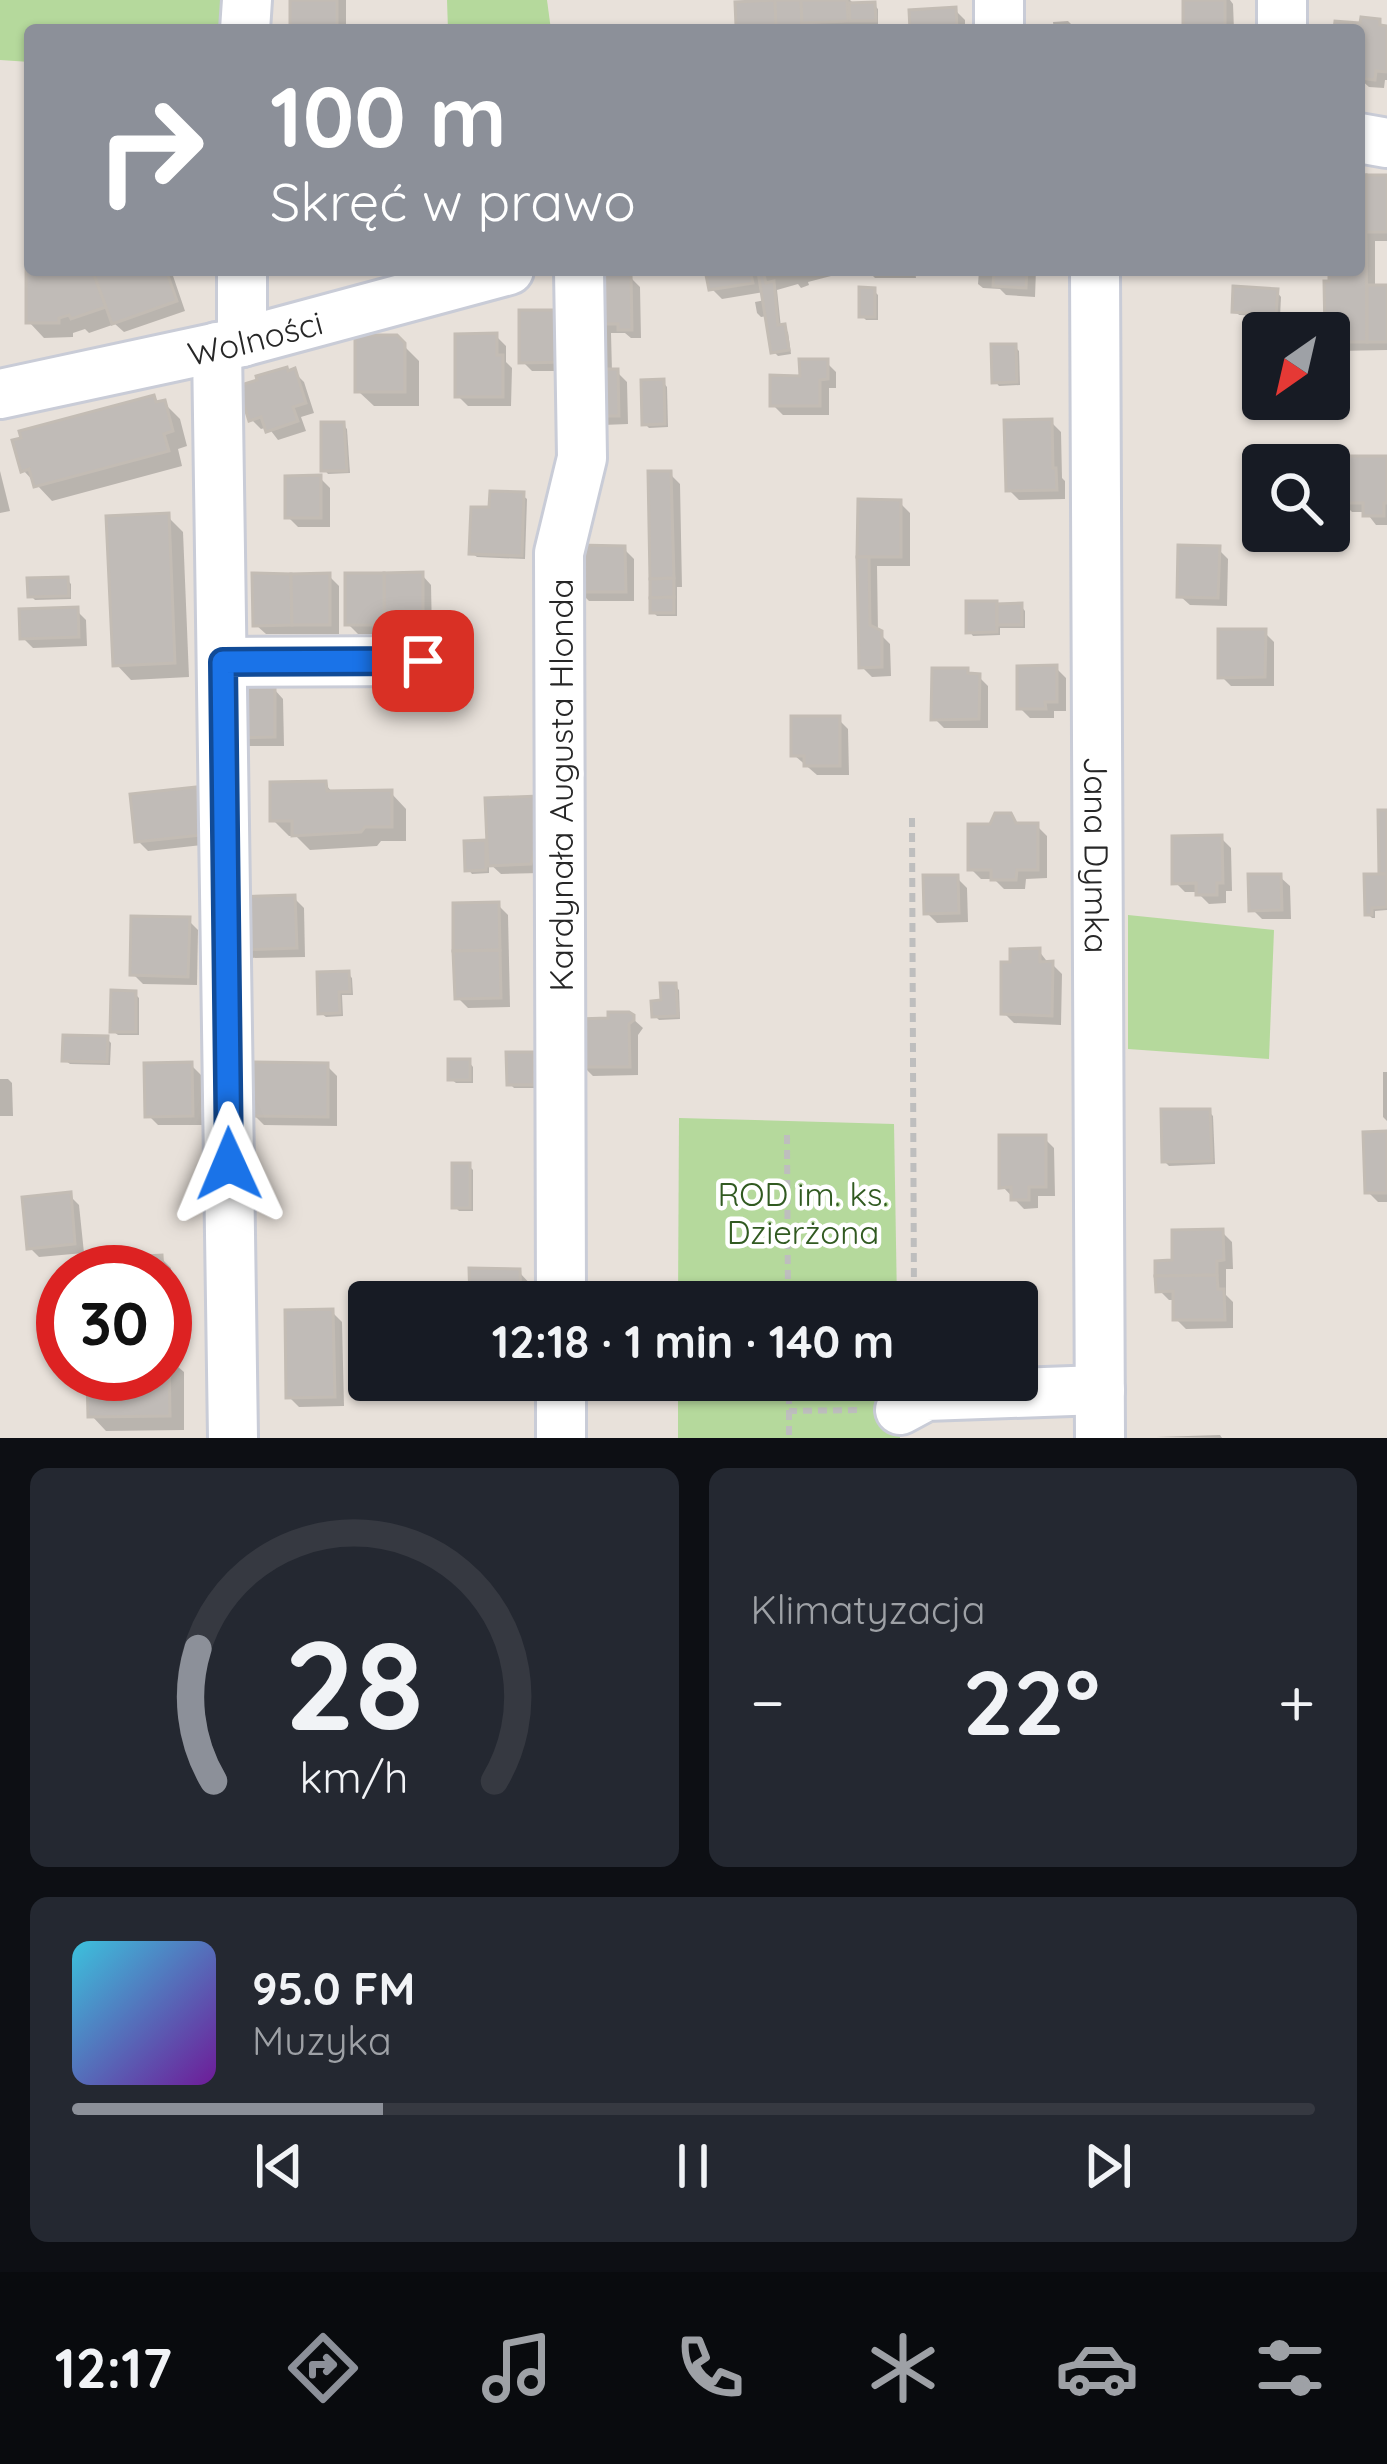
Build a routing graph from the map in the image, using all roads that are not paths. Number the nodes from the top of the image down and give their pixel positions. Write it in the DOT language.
graph roads {
  1 [pos="241,276"];
  2 [pos="487,276"];
  3 [pos="578,276"];
  4 [pos="1095,276"];
  5 [pos="230,345"];
  6 [pos="0,394"];
  7 [pos="423,661"];
  8 [pos="223,662"];
  9 [pos="561,1281"];
  10 [pos="1100,1390"];
  11 [pos="561,1401"];
  12 [pos="900,1410"];
  13 [pos="232,1438"];
  14 [pos="561,1438"];
  15 [pos="1100,1438"];
  1 -- 5 [label="street"];
  2 -- 5 [label="street, Wolności"];
  3 -- 9 [label="street, Kardynała Augusta Hlonda"];
  4 -- 10 [label="street, Jana Dymka"];
  5 -- 6 [label="street, Wolności"];
  5 -- 8 [label="street"];
  7 -- 8 [label="street"];
  8 -- 13 [label="street"];
  10 -- 12 [label="street"];
  10 -- 15 [label="street, Jana Dymka"];
  11 -- 14 [label="street"];
}
